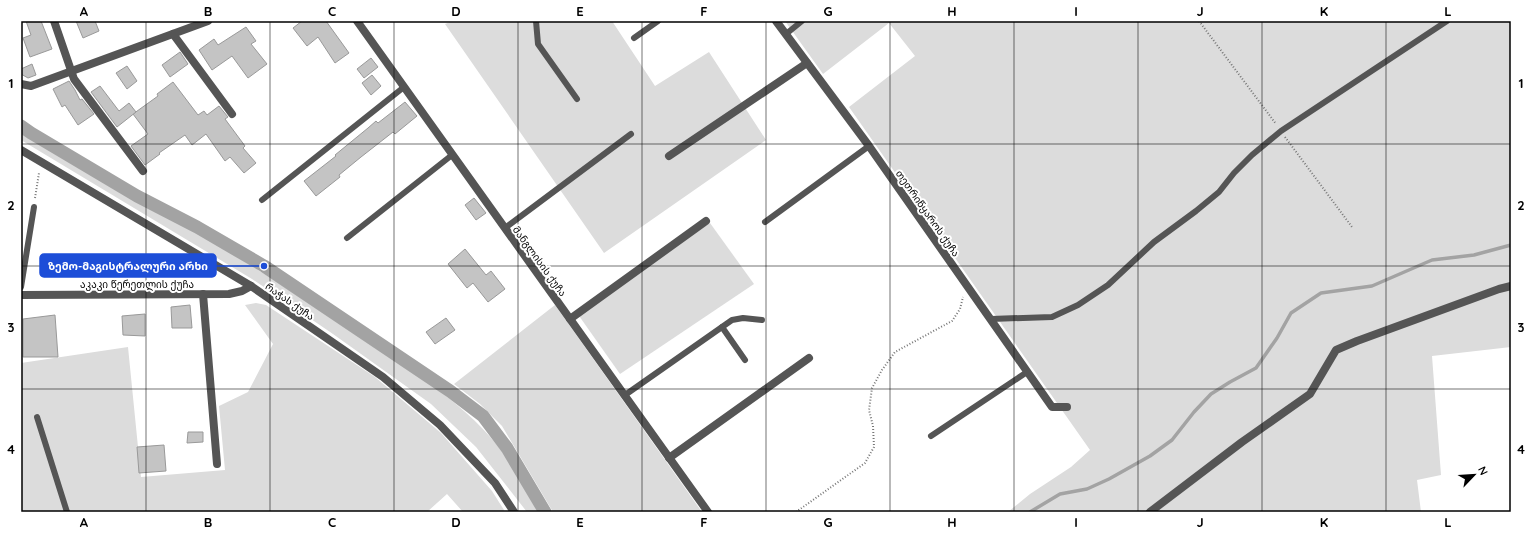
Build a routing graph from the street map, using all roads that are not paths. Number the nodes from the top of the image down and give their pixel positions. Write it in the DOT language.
graph roads {
  1 [pos="54,21"];
  2 [pos="208,21"];
  3 [pos="357,21"];
  4 [pos="536,21"];
  5 [pos="658,21"];
  6 [pos="776,21"];
  7 [pos="802,21"];
  8 [pos="1447,21"];
  9 [pos="173,34"];
  10 [pos="786,34"];
  11 [pos="634,38"];
  12 [pos="807,63"];
  13 [pos="72,72"];
  14 [pos="21,84"];
  15 [pos="404,87"];
  16 [pos="577,99"];
  17 [pos="232,114"];
  18 [pos="631,134"];
  19 [pos="869,146"];
  20 [pos="21,150"];
  21 [pos="452,155"];
  22 [pos="669,156"];
  23 [pos="143,171"];
  24 [pos="262,200"];
  25 [pos="34,207"];
  26 [pos="706,221"];
  27 [pos="765,222"];
  28 [pos="505,228"];
  29 [pos="347,238"];
  30 [pos="251,286"];
  31 [pos="1511,286"];
  32 [pos="21,287"];
  33 [pos="203,294"];
  34 [pos="21,295"];
  35 [pos="570,319"];
  36 [pos="990,319"];
  37 [pos="762,320"];
  38 [pos="722,327"];
  39 [pos="809,358"];
  40 [pos="745,360"];
  41 [pos="1027,372"];
  42 [pos="625,396"];
  43 [pos="1067,408"];
  44 [pos="37,417"];
  45 [pos="931,436"];
  46 [pos="669,458"];
  47 [pos="217,464"];
  48 [pos="67,512"];
  49 [pos="514,512"];
  50 [pos="708,512"];
  51 [pos="1150,512"];
  1 -- 13 [label="street"];
  2 -- 9 [label="street"];
  3 -- 15 [label="street, მანგლისის ქუჩა"];
  4 -- 16 [label="lane"];
  5 -- 11 [label="lane"];
  6 -- 10 [label="street, თეთრიწყაროს ქუჩა"];
  7 -- 10 [label="lane"];
  8 -- 36 [label="lane"];
  9 -- 13 [label="street"];
  9 -- 17 [label="street"];
  10 -- 12 [label="street, თეთრიწყაროს ქუჩა"];
  12 -- 19 [label="street, თეთრიწყაროს ქუჩა"];
  12 -- 22 [label="street"];
  13 -- 14 [label="street"];
  13 -- 23 [label="street"];
  15 -- 21 [label="street, მანგლისის ქუჩა"];
  15 -- 24 [label="lane"];
  18 -- 28 [label="lane"];
  19 -- 27 [label="lane"];
  19 -- 36 [label="street, თეთრიწყაროს ქუჩა"];
  20 -- 30 [label="street, რაჭას ქუჩა"];
  21 -- 28 [label="street, მანგლისის ქუჩა"];
  21 -- 29 [label="lane"];
  25 -- 32 [label="lane"];
  26 -- 35 [label="street"];
  28 -- 35 [label="street, მანგლისის ქუჩა"];
  30 -- 33 [label="street, აკაკი წერეთლის ქუჩა"];
  30 -- 49 [label="street, რაჭას ქუჩა"];
  31 -- 51 [label="street"];
  33 -- 34 [label="street, აკაკი წერეთლის ქუჩა"];
  33 -- 47 [label="street"];
  35 -- 42 [label="street, მანგლისის ქუჩა"];
  36 -- 41 [label="street, თეთრიწყაროს ქუჩა"];
  37 -- 38 [label="lane"];
  38 -- 40 [label="lane"];
  38 -- 42 [label="lane"];
  39 -- 46 [label="street"];
  41 -- 43 [label="street, თეთრიწყაროს ქუჩა"];
  41 -- 45 [label="lane"];
  42 -- 46 [label="street, მანგლისის ქუჩა"];
  44 -- 48 [label="lane"];
  46 -- 50 [label="street, მანგლისის ქუჩა"];
}
